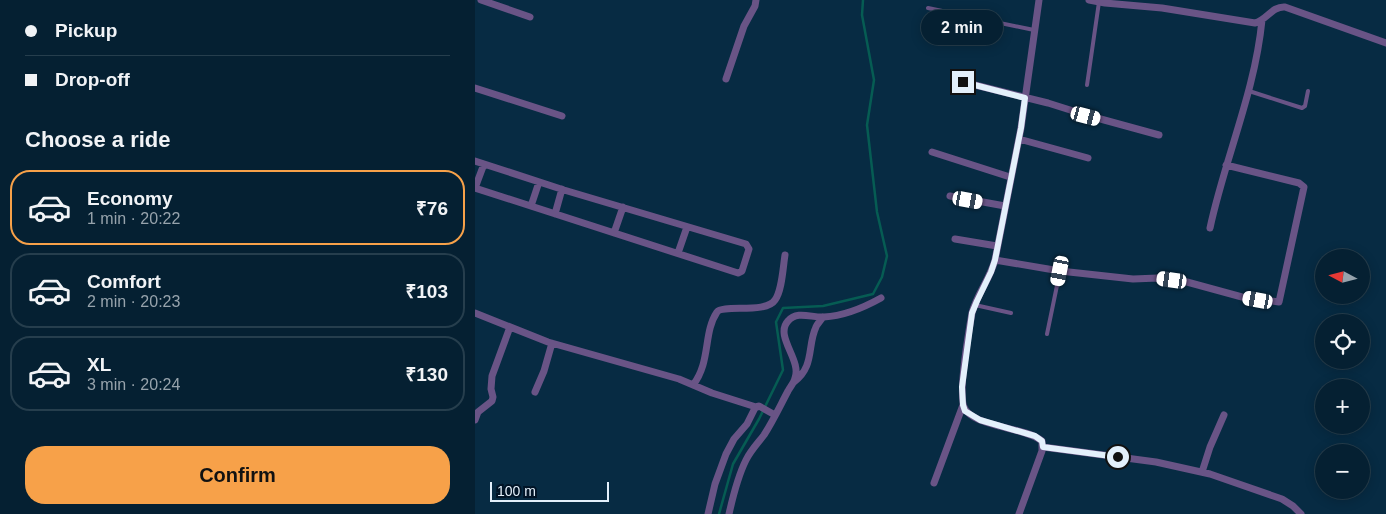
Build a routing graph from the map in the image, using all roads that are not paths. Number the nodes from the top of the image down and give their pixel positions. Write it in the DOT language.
graph roads {
  1 [pos="481,0"];
  2 [pos="756,0"];
  3 [pos="1039,0"];
  4 [pos="1089,0"];
  5 [pos="1099,2"];
  6 [pos="929,8"];
  7 [pos="530,17"];
  8 [pos="1262,20"];
  9 [pos="1034,30"];
  10 [pos="1386,43"];
  11 [pos="726,79"];
  12 [pos="963,82"];
  13 [pos="1087,84"];
  14 [pos="475,88"];
  15 [pos="1249,91"];
  16 [pos="1308,91"];
  17 [pos="1025,98"];
  18 [pos="562,116"];
  19 [pos="1159,135"];
  20 [pos="1019,139"];
  21 [pos="931,152"];
  22 [pos="1088,158"];
  23 [pos="475,161"];
  24 [pos="484,164"];
  25 [pos="1226,165"];
  26 [pos="1010,177"];
  27 [pos="539,182"];
  28 [pos="475,188"];
  29 [pos="562,189"];
  30 [pos="949,196"];
  31 [pos="531,206"];
  32 [pos="1005,206"];
  33 [pos="623,208"];
  34 [pos="555,214"];
  35 [pos="687,227"];
  36 [pos="1210,228"];
  37 [pos="614,233"];
  38 [pos="955,239"];
  39 [pos="997,246"];
  40 [pos="678,253"];
  41 [pos="785,256"];
  42 [pos="995,260"];
  43 [pos="1060,271"];
  44 [pos="881,298"];
  45 [pos="975,305"];
  46 [pos="1011,313"];
  47 [pos="475,314"];
  48 [pos="823,317"];
  49 [pos="510,327"];
  50 [pos="1047,334"];
  51 [pos="552,343"];
  52 [pos="792,384"];
  53 [pos="693,385"];
  54 [pos="535,392"];
  55 [pos="963,405"];
  56 [pos="758,407"];
  57 [pos="478,408"];
  58 [pos="774,414"];
  59 [pos="1224,415"];
  60 [pos="475,420"];
  61 [pos="1043,447"];
  62 [pos="1202,472"];
  63 [pos="934,483"];
  64 [pos="707,514"];
  65 [pos="729,514"];
  66 [pos="1019,514"];
  67 [pos="1301,514"];
  1 -- 7 [label="street"];
  2 -- 11 [label="street"];
  3 -- 9 [label="street"];
  4 -- 5 [label="street"];
  5 -- 8 [label="street"];
  5 -- 13 [label="lane"];
  6 -- 9 [label="lane"];
  8 -- 10 [label="street"];
  8 -- 15 [label="street"];
  9 -- 17 [label="street"];
  12 -- 17 [label="street"];
  14 -- 18 [label="street"];
  15 -- 16 [label="lane"];
  15 -- 25 [label="street"];
  17 -- 19 [label="street"];
  17 -- 20 [label="street"];
  20 -- 22 [label="street"];
  20 -- 26 [label="street"];
  21 -- 26 [label="street"];
  23 -- 24 [label="street"];
  24 -- 27 [label="street"];
  24 -- 28 [label="street"];
  25 -- 36 [label="street"];
  25 -- 43 [label="street"];
  26 -- 32 [label="street"];
  27 -- 29 [label="street"];
  27 -- 31 [label="street"];
  28 -- 31 [label="street"];
  29 -- 33 [label="street"];
  29 -- 34 [label="street"];
  30 -- 32 [label="street"];
  31 -- 34 [label="street"];
  32 -- 39 [label="street"];
  33 -- 35 [label="street"];
  33 -- 37 [label="street"];
  34 -- 37 [label="street"];
  35 -- 40 [label="street"];
  35 -- 40 [label="street"];
  37 -- 40 [label="street"];
  38 -- 39 [label="street"];
  39 -- 42 [label="street"];
  41 -- 53 [label="street"];
  42 -- 43 [label="street"];
  42 -- 45 [label="street"];
  43 -- 50 [label="lane"];
  44 -- 48 [label="street"];
  45 -- 46 [label="lane"];
  45 -- 55 [label="street"];
  47 -- 49 [label="street"];
  48 -- 52 [label="street"];
  48 -- 52 [label="street"];
  49 -- 51 [label="street"];
  49 -- 57 [label="street"];
  51 -- 53 [label="street"];
  51 -- 54 [label="street"];
  52 -- 58 [label="street"];
  53 -- 56 [label="street"];
  55 -- 61 [label="street"];
  55 -- 63 [label="street"];
  56 -- 58 [label="street"];
  56 -- 64 [label="street"];
  57 -- 60 [label="street"];
  58 -- 65 [label="street"];
  59 -- 62 [label="street"];
  61 -- 62 [label="street"];
  61 -- 66 [label="street"];
  62 -- 67 [label="street"];
}
